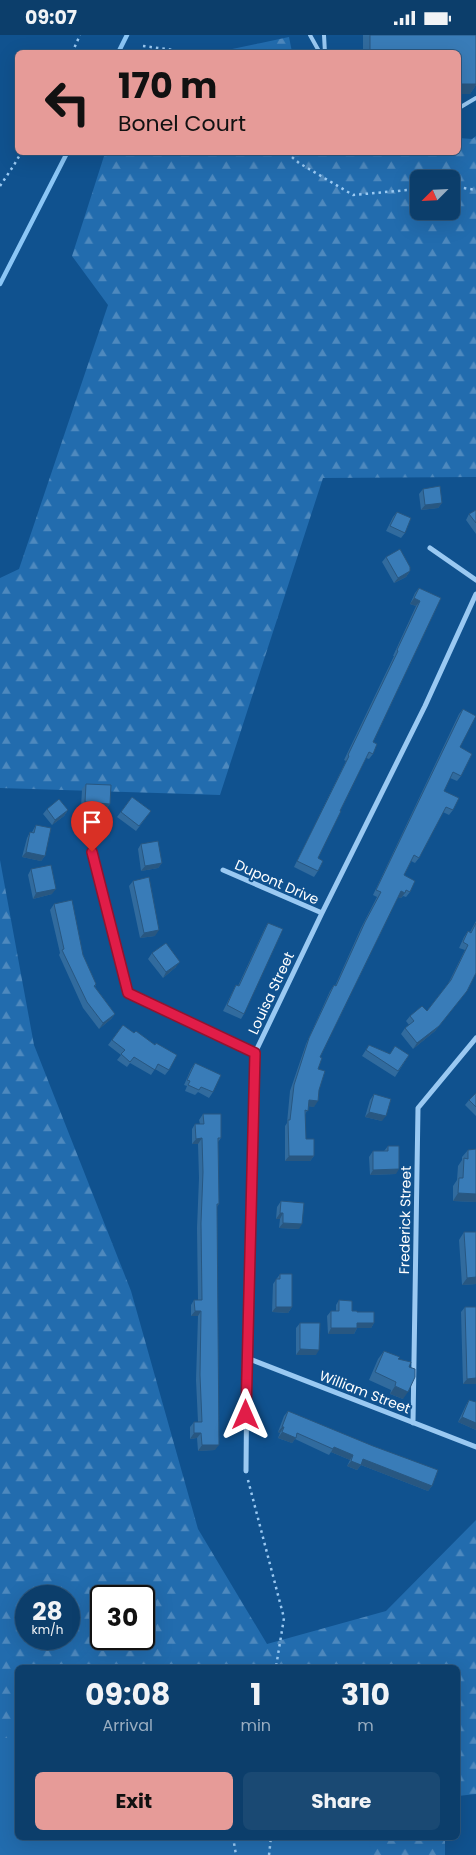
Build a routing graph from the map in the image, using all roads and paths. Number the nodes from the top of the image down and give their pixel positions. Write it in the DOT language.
graph roads {
  1 [pos="80,35"];
  2 [pos="310,35"];
  3 [pos="324,35"];
  4 [pos="143,46"];
  5 [pos="73,50"];
  6 [pos="174,50"];
  7 [pos="318,50"];
  8 [pos="325,50"];
  9 [pos="476,98"];
  10 [pos="461,107"];
  11 [pos="20,155"];
  12 [pos="289,155"];
  13 [pos="0,186"];
  14 [pos="460,187"];
  15 [pos="410,190"];
  16 [pos="476,190"];
  17 [pos="430,548"];
  18 [pos="476,581"];
  19 [pos="476,594"];
  20 [pos="92,852"];
  21 [pos="223,870"];
  22 [pos="322,913"];
  23 [pos="476,1038"];
  24 [pos="255,1053"];
  25 [pos="246,1358"];
  26 [pos="413,1423"];
  27 [pos="476,1447"];
  28 [pos="246,1471"];
  29 [pos="276,1665"];
  30 [pos="234,1840"];
  31 [pos="271,1840"];
  32 [pos="236,1855"];
  33 [pos="269,1855"];
  1 -- 5 [label="path"];
  2 -- 7 [label="lane"];
  3 -- 8 [label="lane"];
  4 -- 6 [label="path"];
  9 -- 10 [label="lane"];
  11 -- 13 [label="path"];
  12 -- 15 [label="path"];
  14 -- 16 [label="path"];
  17 -- 18 [label="street"];
  19 -- 22 [label="street, Louisa Street"];
  20 -- 24 [label="street"];
  21 -- 22 [label="street, Dupont Drive"];
  22 -- 24 [label="street, Louisa Street"];
  23 -- 26 [label="street, Frederick Street"];
  24 -- 25 [label="street, Louisa Street"];
  25 -- 26 [label="street, William Street"];
  25 -- 28 [label="street, Louisa Street"];
  26 -- 27 [label="street, William Street"];
  28 -- 29 [label="path"];
  30 -- 32 [label="path"];
  31 -- 33 [label="path"];
}
